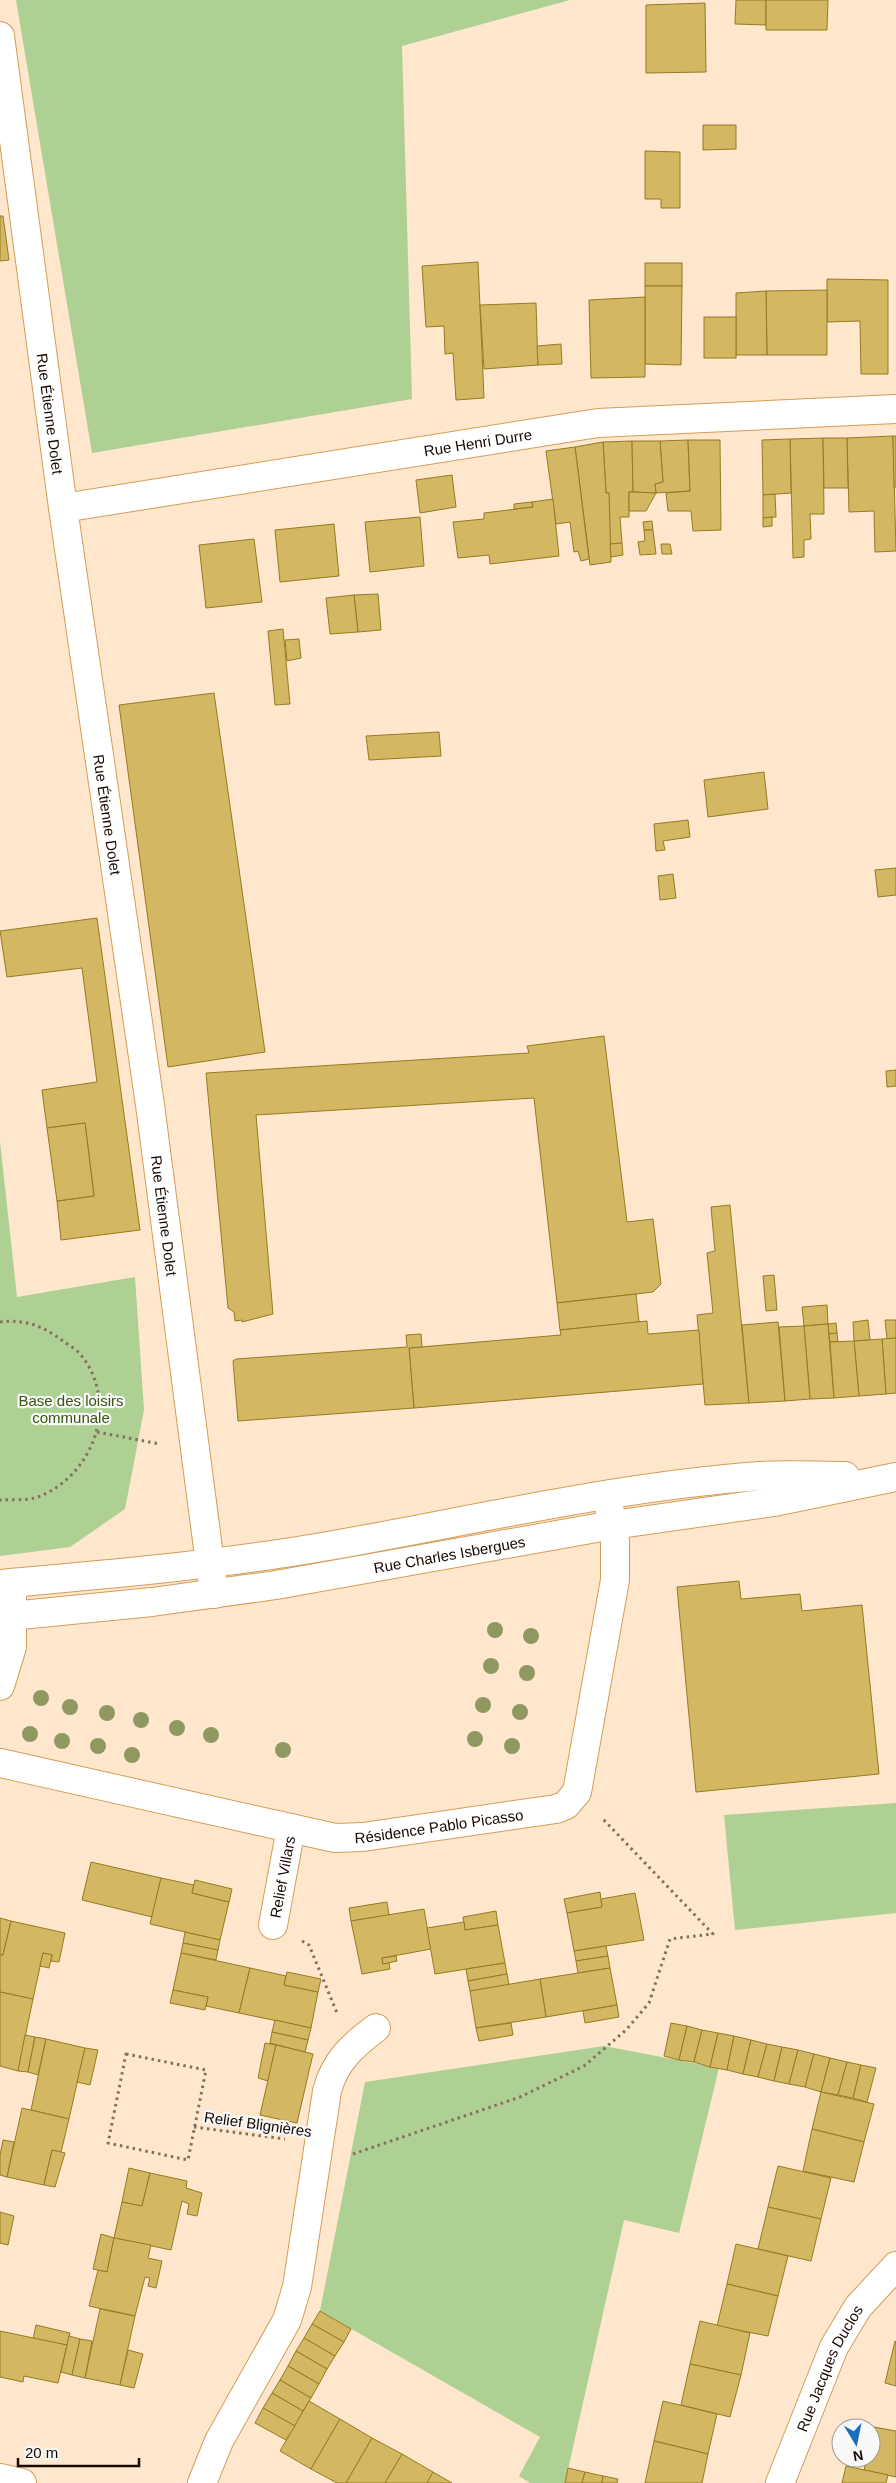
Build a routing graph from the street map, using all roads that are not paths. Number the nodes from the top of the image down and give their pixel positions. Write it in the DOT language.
graph roads {
  1 [pos="0,36"];
  2 [pos="896,409"];
  3 [pos="63,508"];
  4 [pos="896,1476"];
  5 [pos="607,1495"];
  6 [pos="613,1525"];
  7 [pos="210,1563"];
  8 [pos="6,1584"];
  9 [pos="214,1594"];
  10 [pos="7,1616"];
  11 [pos="0,1686"];
  12 [pos="0,1763"];
  13 [pos="291,1828"];
  14 [pos="273,1925"];
  15 [pos="376,2028"];
  16 [pos="896,2266"];
  17 [pos="0,2478"];
  18 [pos="22,2483"];
  19 [pos="202,2483"];
  20 [pos="780,2483"];
  1 -- 3 [label="street, Rue Étienne Dolet"];
  2 -- 3 [label="street, Rue Henri Durre"];
  3 -- 7 [label="street, Rue Étienne Dolet"];
  4 -- 5 [label="street, Rue Charles Isbergues"];
  4 -- 6 [label="street, Rue Charles Isbergues"];
  5 -- 6 [label="street"];
  5 -- 7 [label="street, Rue Charles Isbergues"];
  6 -- 9 [label="street, Rue Charles Isbergues"];
  6 -- 13 [label="street, Résidence Pablo Picasso"];
  7 -- 8 [label="street, Rue Charles Isbergues"];
  7 -- 9 [label="street, Rue Étienne Dolet"];
  8 -- 10 [label="street"];
  9 -- 10 [label="street, Rue Charles Isbergues"];
  10 -- 11 [label="street"];
  12 -- 13 [label="street, Résidence Pablo Picasso"];
  13 -- 14 [label="street, Relief Villars"];
  15 -- 19 [label="street"];
  16 -- 20 [label="street, Rue Jacques Duclos"];
  17 -- 18 [label="street"];
}
